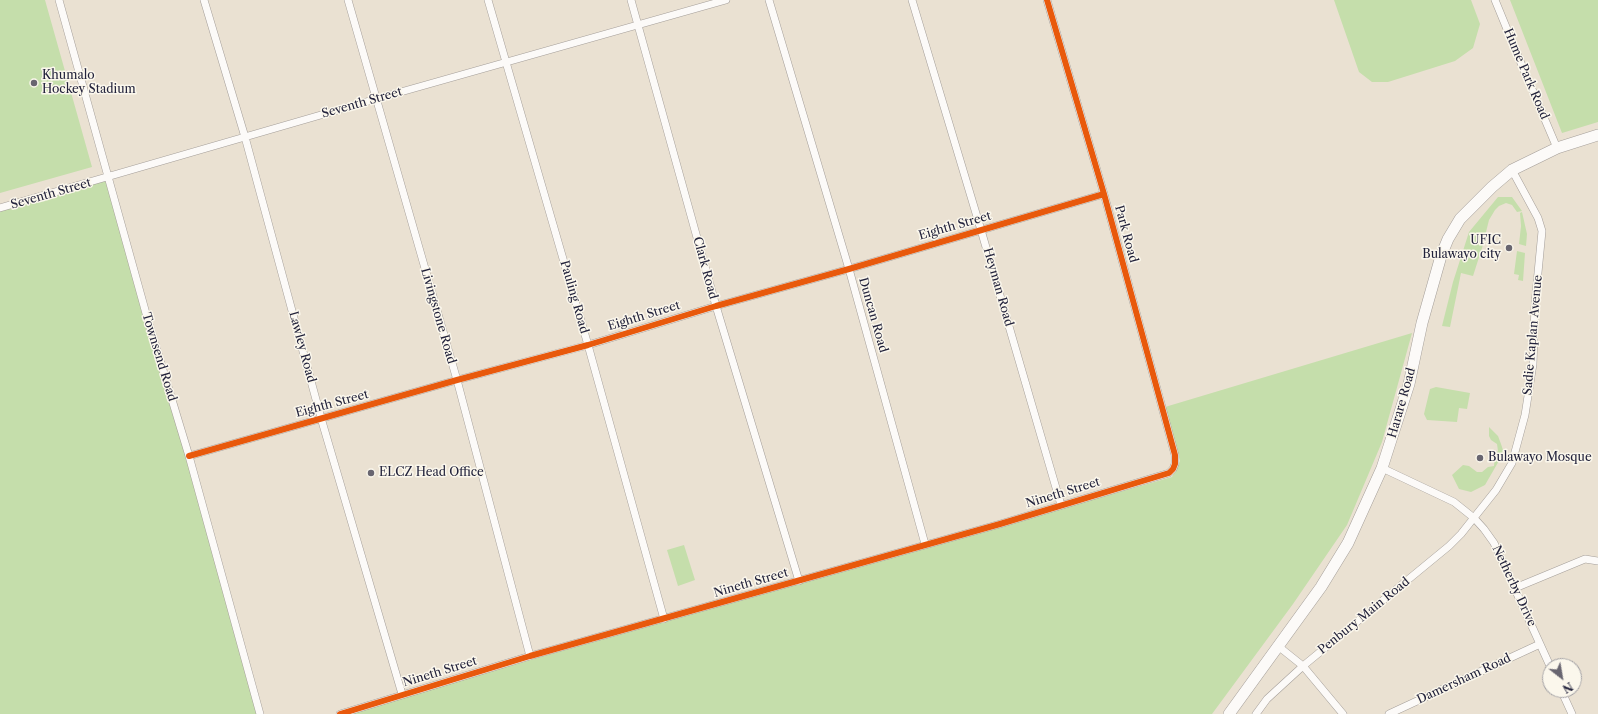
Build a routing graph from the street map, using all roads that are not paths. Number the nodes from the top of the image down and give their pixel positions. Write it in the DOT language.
graph roads {
  1 [pos="58,0"];
  2 [pos="204,0"];
  3 [pos="348,0"];
  4 [pos="488,0"];
  5 [pos="631,0"];
  6 [pos="726,0"];
  7 [pos="769,0"];
  8 [pos="912,0"];
  9 [pos="1047,0"];
  10 [pos="1495,0"];
  11 [pos="639,25"];
  12 [pos="506,62"];
  13 [pos="376,99"];
  14 [pos="1598,135"];
  15 [pos="245,137"];
  16 [pos="1557,148"];
  17 [pos="1512,170"];
  18 [pos="108,177"];
  19 [pos="1104,194"];
  20 [pos="0,208"];
  21 [pos="981,230"];
  22 [pos="848,269"];
  23 [pos="716,306"];
  24 [pos="588,345"];
  25 [pos="457,380"];
  26 [pos="321,418"];
  27 [pos="189,456"];
  28 [pos="1382,468"];
  29 [pos="1169,473"];
  30 [pos="1061,505"];
  31 [pos="1474,518"];
  32 [pos="925,544"];
  33 [pos="1598,561"];
  34 [pos="799,581"];
  35 [pos="1515,588"];
  36 [pos="664,619"];
  37 [pos="1540,644"];
  38 [pos="1278,646"];
  39 [pos="530,656"];
  40 [pos="1546,658"];
  41 [pos="1303,666"];
  42 [pos="402,694"];
  43 [pos="1565,698"];
  44 [pos="260,714"];
  45 [pos="340,714"];
  46 [pos="1229,714"];
  47 [pos="1256,714"];
  48 [pos="1343,714"];
  49 [pos="1388,714"];
  50 [pos="1572,714"];
  1 -- 18 [label="street, Townsend Road"];
  2 -- 15 [label="street, Lawley Road"];
  3 -- 13 [label="street, Livingstone Road"];
  4 -- 12 [label="street, Pauling Road"];
  5 -- 11 [label="street, Clark Road"];
  6 -- 11 [label="street, Seventh Street"];
  7 -- 22 [label="street, Duncan Road"];
  8 -- 21 [label="street, Heyman Road"];
  9 -- 19 [label="street, Park Road"];
  10 -- 16 [label="street, Hume Park Road"];
  11 -- 12 [label="street, Seventh Street"];
  11 -- 23 [label="street, Clark Road"];
  12 -- 13 [label="street, Seventh Street"];
  12 -- 24 [label="street, Pauling Road"];
  13 -- 15 [label="street, Seventh Street"];
  13 -- 25 [label="street, Livingstone Road"];
  14 -- 16 [label="highway, Harare Road"];
  15 -- 18 [label="street, Seventh Street"];
  15 -- 26 [label="street, Lawley Road"];
  16 -- 17 [label="highway, Harare Road"];
  17 -- 28 [label="highway, Harare Road"];
  17 -- 31 [label="street, Sadie Kaplan Avenue"];
  18 -- 20 [label="street, Seventh Street"];
  18 -- 27 [label="street, Townsend Road"];
  19 -- 21 [label="street, Eighth Street"];
  19 -- 29 [label="street, Park Road"];
  21 -- 22 [label="street, Eighth Street"];
  21 -- 30 [label="street, Heyman Road"];
  22 -- 23 [label="street, Eighth Street"];
  22 -- 32 [label="street, Duncan Road"];
  23 -- 24 [label="street, Eighth Street"];
  23 -- 34 [label="street, Clark Road"];
  24 -- 25 [label="street, Eighth Street"];
  24 -- 36 [label="street, Pauling Road"];
  25 -- 26 [label="street, Eighth Street"];
  25 -- 39 [label="street, Livingstone Road"];
  26 -- 27 [label="street, Eighth Street"];
  26 -- 42 [label="street, Lawley Road"];
  27 -- 44 [label="street, Townsend Road"];
  28 -- 31 [label="street, Netherby Drive"];
  28 -- 38 [label="highway, Harare Road"];
  29 -- 30 [label="street, Nineth Street"];
  30 -- 32 [label="street, Nineth Street"];
  31 -- 35 [label="street, Netherby Drive"];
  31 -- 41 [label="street, Penbury Main Road"];
  32 -- 34 [label="street, Nineth Street"];
  33 -- 35 [label="street"];
  34 -- 36 [label="street, Nineth Street"];
  35 -- 37 [label="street, Netherby Drive"];
  36 -- 39 [label="street, Nineth Street"];
  37 -- 40 [label="street, Netherby Drive"];
  37 -- 49 [label="street, Damersham Road"];
  38 -- 41 [label="street"];
  38 -- 46 [label="highway, Harare Road"];
  39 -- 42 [label="street, Nineth Street"];
  41 -- 47 [label="street, Penbury Main Road"];
  41 -- 48 [label="street"];
  42 -- 45 [label="street, Nineth Street"];
  43 -- 50 [label="street"];
}
